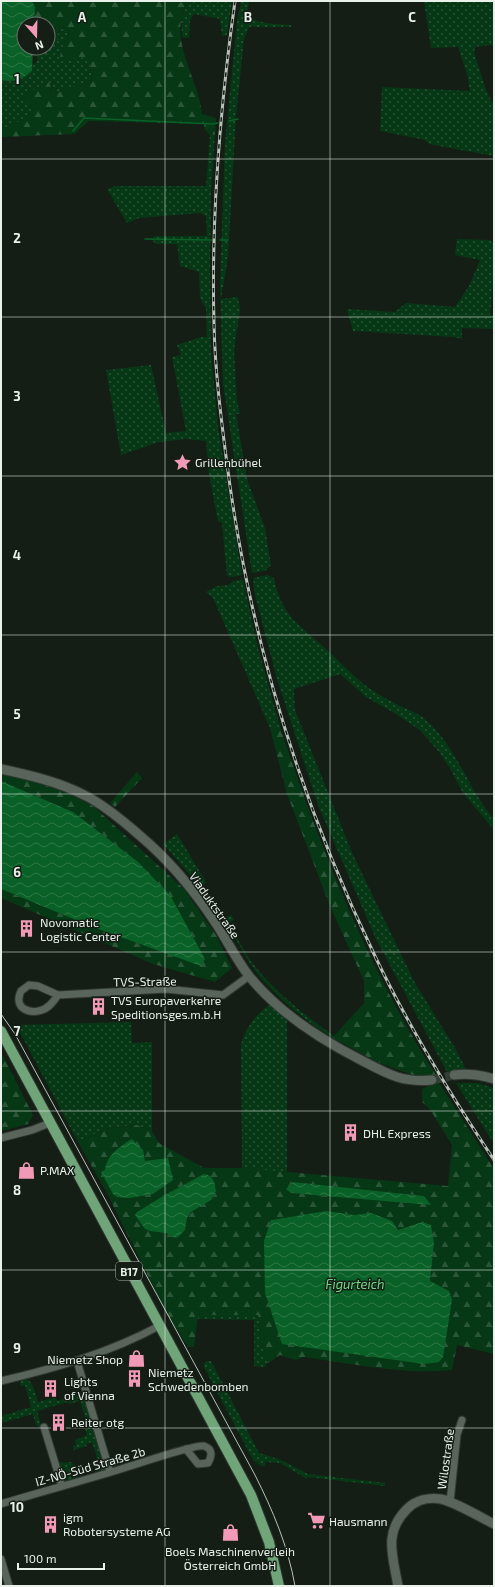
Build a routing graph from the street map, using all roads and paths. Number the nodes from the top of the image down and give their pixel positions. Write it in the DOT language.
graph roads {
  1 [pos="1,768"];
  2 [pos="249,976"];
  3 [pos="58,994"];
  4 [pos="1,1031"];
  5 [pos="454,1075"];
  6 [pos="494,1079"];
  7 [pos="432,1080"];
  8 [pos="50,1123"];
  9 [pos="1,1138"];
  10 [pos="159,1326"];
  11 [pos="77,1361"];
  12 [pos="1,1381"];
  13 [pos="462,1420"];
  14 [pos="44,1427"];
  15 [pos="186,1449"];
  16 [pos="110,1472"];
  17 [pos="62,1486"];
  18 [pos="450,1502"];
  19 [pos="1,1504"];
  20 [pos="494,1524"];
  21 [pos="1,1559"];
  22 [pos="3,1574"];
  23 [pos="9,1586"];
  24 [pos="279,1586"];
  25 [pos="398,1586"];
  1 -- 2 [label="street, Viaduktstraße"];
  2 -- 3 [label="street, TVS-Straße"];
  2 -- 7 [label="street, Viaduktstraße"];
  3 -- 3 [label="street, TVS-Straße"];
  4 -- 8 [label="main road, B17"];
  5 -- 6 [label="street"];
  8 -- 9 [label="street"];
  8 -- 10 [label="main road, B17"];
  10 -- 11 [label="street"];
  10 -- 24 [label="main road, B17"];
  11 -- 12 [label="street"];
  11 -- 16 [label="street"];
  13 -- 18 [label="street, Wilostraße"];
  14 -- 17 [label="street"];
  15 -- 16 [label="street, IZ-NÖ-Süd Straße 2b"];
  16 -- 17 [label="street, IZ-NÖ-Süd Straße 2b"];
  17 -- 19 [label="street, IZ-NÖ-Süd Straße 2b"];
  18 -- 20 [label="street"];
  18 -- 25 [label="street"];
  21 -- 22 [label="street"];
  22 -- 23 [label="street"];
}
